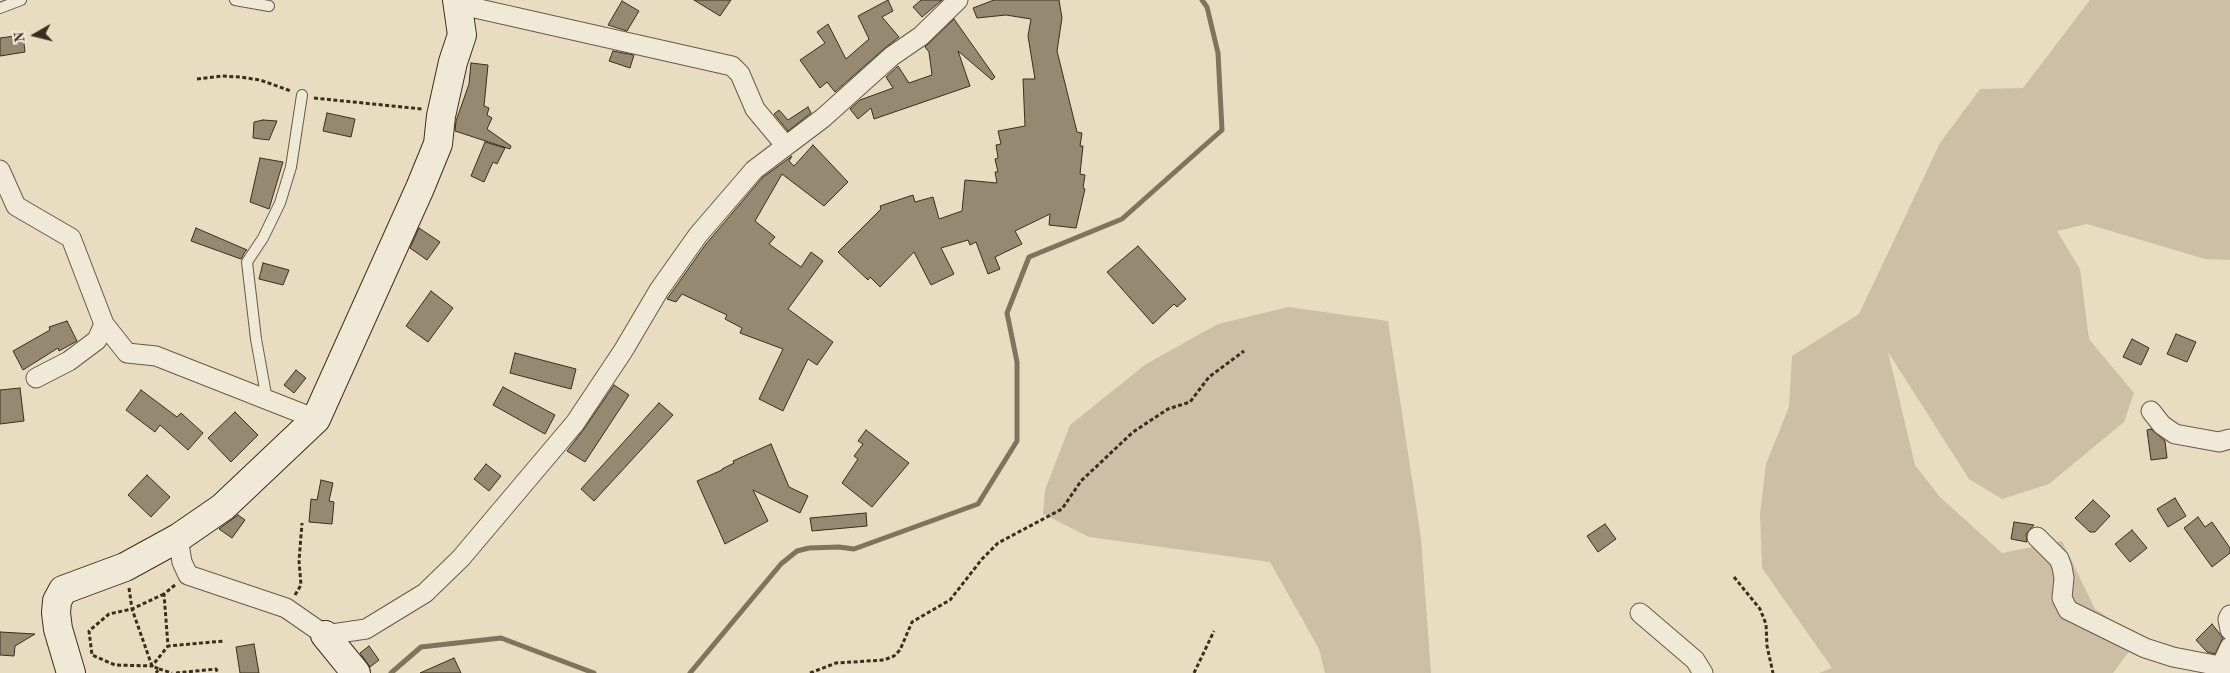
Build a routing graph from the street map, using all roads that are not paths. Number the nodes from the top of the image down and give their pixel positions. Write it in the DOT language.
graph roads {
  1 [pos="20,0"];
  2 [pos="235,0"];
  3 [pos="958,0"];
  4 [pos="457,2"];
  5 [pos="268,6"];
  6 [pos="0,8"];
  7 [pos="302,95"];
  8 [pos="785,145"];
  9 [pos="0,170"];
  10 [pos="104,324"];
  11 [pos="36,378"];
  12 [pos="267,400"];
  13 [pos="2151,411"];
  14 [pos="316,419"];
  15 [pos="2230,439"];
  16 [pos="2037,537"];
  17 [pos="178,538"];
  18 [pos="1640,613"];
  19 [pos="2230,615"];
  20 [pos="2230,630"];
  21 [pos="325,635"];
  22 [pos="2230,647"];
  23 [pos="2227,669"];
  24 [pos="71,673"];
  25 [pos="356,673"];
  26 [pos="1704,673"];
  1 -- 6 [label="lane"];
  2 -- 5 [label="lane"];
  3 -- 8 [label="street"];
  4 -- 8 [label="street"];
  4 -- 14 [label="main road"];
  7 -- 12 [label="lane"];
  8 -- 21 [label="street"];
  9 -- 10 [label="street"];
  10 -- 11 [label="street"];
  10 -- 12 [label="street"];
  12 -- 14 [label="street"];
  13 -- 15 [label="street"];
  14 -- 17 [label="main road"];
  16 -- 23 [label="street"];
  17 -- 21 [label="street"];
  17 -- 24 [label="main road"];
  18 -- 26 [label="street"];
  19 -- 20 [label="street"];
  21 -- 25 [label="main road"];
  22 -- 23 [label="street"];
}
